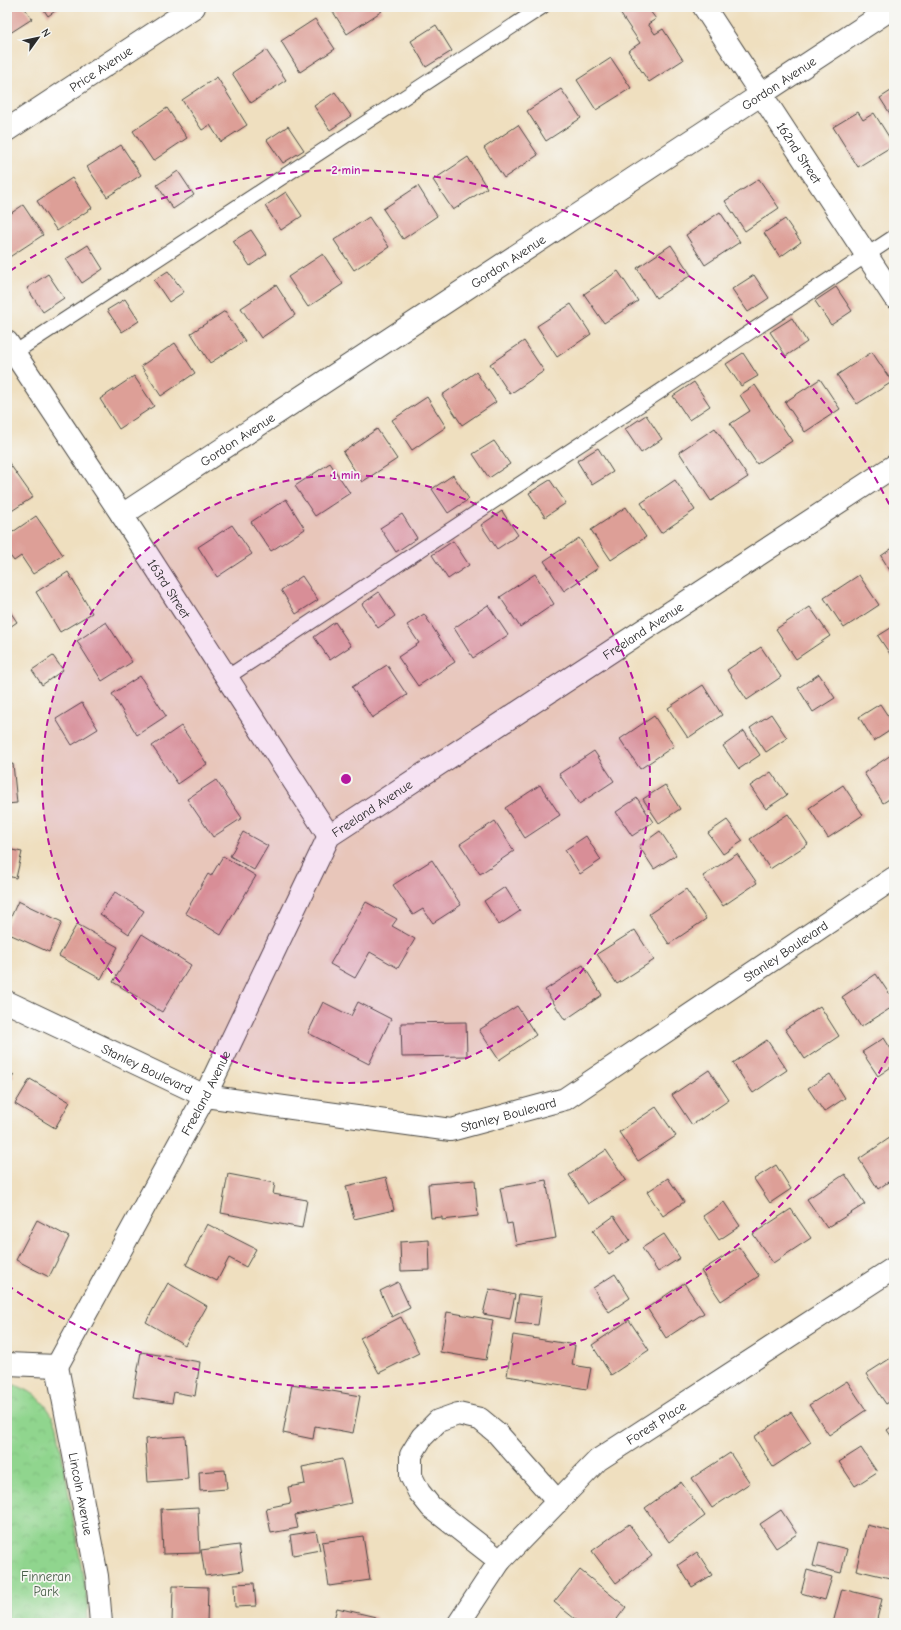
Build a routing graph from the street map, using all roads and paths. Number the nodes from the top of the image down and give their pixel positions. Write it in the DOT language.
graph roads {
  1 [pos="194,7"];
  2 [pos="542,7"];
  3 [pos="704,7"];
  4 [pos="894,7"];
  5 [pos="761,94"];
  6 [pos="7,130"];
  7 [pos="894,238"];
  8 [pos="867,256"];
  9 [pos="894,297"];
  10 [pos="11,347"];
  11 [pos="894,466"];
  12 [pos="122,515"];
  13 [pos="226,678"];
  14 [pos="329,836"];
  15 [pos="894,878"];
  16 [pos="7,1002"];
  17 [pos="205,1096"];
  18 [pos="894,1268"];
  19 [pos="7,1364"];
  20 [pos="57,1366"];
  21 [pos="558,1502"];
  22 [pos="500,1561"];
  23 [pos="101,1623"];
  24 [pos="459,1623"];
  1 -- 6 [label="street, Price Avenue"];
  2 -- 10 [label="lane"];
  3 -- 5 [label="street, 162nd Street"];
  4 -- 5 [label="street, Gordon Avenue"];
  5 -- 8 [label="street, 162nd Street"];
  5 -- 12 [label="street, Gordon Avenue"];
  7 -- 8 [label="lane"];
  8 -- 9 [label="street, 162nd Street"];
  8 -- 13 [label="lane"];
  10 -- 12 [label="street, 163rd Street"];
  11 -- 14 [label="street, Freeland Avenue"];
  12 -- 13 [label="street, 163rd Street"];
  13 -- 14 [label="street, 163rd Street"];
  14 -- 17 [label="street, Freeland Avenue"];
  15 -- 17 [label="street, Stanley Boulevard"];
  16 -- 17 [label="street, Stanley Boulevard"];
  17 -- 20 [label="street, Freeland Avenue"];
  18 -- 21 [label="street, Forest Place"];
  19 -- 20 [label="street"];
  20 -- 23 [label="street, Lincoln Avenue"];
  21 -- 22 [label="street, Forest Place"];
  21 -- 22 [label="street"];
  22 -- 24 [label="street, Forest Place"];
}
